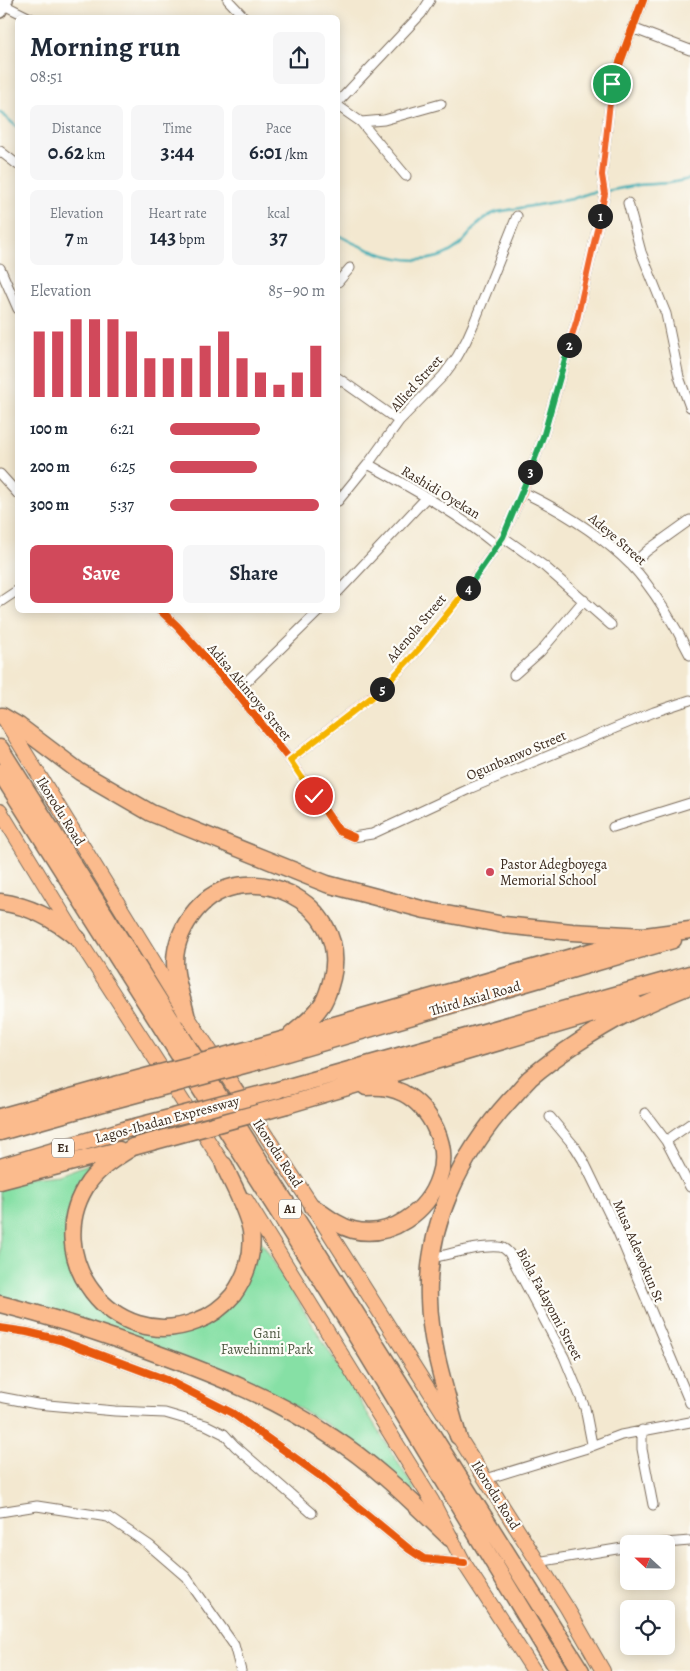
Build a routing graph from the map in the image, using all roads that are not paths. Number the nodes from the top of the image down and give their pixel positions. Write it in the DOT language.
graph roads {
  1 [pos="228,0"];
  2 [pos="430,0"];
  3 [pos="642,0"];
  4 [pos="3,5"];
  5 [pos="24,15"];
  6 [pos="242,15"];
  7 [pos="632,28"];
  8 [pos="690,50"];
  9 [pos="441,104"];
  10 [pos="340,107"];
  11 [pos="340,109"];
  12 [pos="361,122"];
  13 [pos="0,151"];
  14 [pos="15,163"];
  15 [pos="406,176"];
  16 [pos="628,203"];
  17 [pos="517,216"];
  18 [pos="0,268"];
  19 [pos="350,268"];
  20 [pos="340,280"];
  21 [pos="15,303"];
  22 [pos="340,379"];
  23 [pos="690,407"];
  24 [pos="399,421"];
  25 [pos="368,464"];
  26 [pos="0,474"];
  27 [pos="15,491"];
  28 [pos="523,492"];
  29 [pos="427,497"];
  30 [pos="340,499"];
  31 [pos="690,520"];
  32 [pos="503,537"];
  33 [pos="497,546"];
  34 [pos="631,566"];
  35 [pos="340,590"];
  36 [pos="15,592"];
  37 [pos="584,600"];
  38 [pos="0,602"];
  39 [pos="165,613"];
  40 [pos="317,613"];
  41 [pos="611,625"];
  42 [pos="690,655"];
  43 [pos="514,675"];
  44 [pos="236,692"];
  45 [pos="690,700"];
  46 [pos="1,714"];
  47 [pos="0,748"];
  48 [pos="290,760"];
  49 [pos="0,772"];
  50 [pos="690,803"];
  51 [pos="0,811"];
  52 [pos="613,826"];
  53 [pos="352,837"];
  54 [pos="0,902"];
  55 [pos="690,930"];
  56 [pos="690,935"];
  57 [pos="645,936"];
  58 [pos="78,939"];
  59 [pos="689,982"];
  60 [pos="186,1014"];
  61 [pos="287,1039"];
  62 [pos="257,1054"];
  63 [pos="341,1089"];
  64 [pos="107,1094"];
  65 [pos="0,1109"];
  66 [pos="26,1110"];
  67 [pos="645,1113"];
  68 [pos="0,1117"];
  69 [pos="550,1117"];
  70 [pos="690,1124"];
  71 [pos="0,1132"];
  72 [pos="666,1141"];
  73 [pos="133,1147"];
  74 [pos="224,1165"];
  75 [pos="0,1168"];
  76 [pos="0,1181"];
  77 [pos="690,1187"];
  78 [pos="313,1207"];
  79 [pos="432,1258"];
  80 [pos="0,1304"];
  81 [pos="0,1328"];
  82 [pos="0,1397"];
  83 [pos="690,1403"];
  84 [pos="690,1422"];
  85 [pos="642,1430"];
  86 [pos="458,1436"];
  87 [pos="592,1444"];
  88 [pos="486,1480"];
  89 [pos="653,1505"];
  90 [pos="0,1512"];
  91 [pos="312,1513"];
  92 [pos="450,1538"];
  93 [pos="690,1540"];
  94 [pos="675,1542"];
  95 [pos="620,1548"];
  96 [pos="537,1562"];
  97 [pos="464,1563"];
  98 [pos="241,1671"];
  99 [pos="534,1671"];
  100 [pos="559,1671"];
  101 [pos="581,1671"];
  102 [pos="603,1671"];
  1 -- 6 [label="street"];
  2 -- 10 [label="street"];
  3 -- 7 [label="street"];
  4 -- 5 [label="street"];
  7 -- 8 [label="street"];
  7 -- 28 [label="street, Adenola Street"];
  9 -- 12 [label="street"];
  11 -- 12 [label="street"];
  12 -- 15 [label="street"];
  13 -- 14 [label="street"];
  16 -- 23 [label="street"];
  17 -- 24 [label="street, Allied Street"];
  18 -- 21 [label="street"];
  19 -- 20 [label="street"];
  22 -- 24 [label="street"];
  24 -- 25 [label="street, Allied Street"];
  25 -- 29 [label="street, Rashidi Oyekan"];
  25 -- 30 [label="street, Allied Street"];
  26 -- 27 [label="street"];
  28 -- 32 [label="street, Adenola Street"];
  28 -- 34 [label="street, Adeye Street"];
  29 -- 33 [label="street, Rashidi Oyekan"];
  29 -- 35 [label="street"];
  31 -- 34 [label="street"];
  32 -- 33 [label="street, Adenola Street"];
  32 -- 37 [label="street"];
  33 -- 48 [label="street, Adenola Street"];
  34 -- 42 [label="street, Adeye Street"];
  36 -- 38 [label="street"];
  37 -- 41 [label="street"];
  37 -- 43 [label="street"];
  39 -- 44 [label="street, Adisa Akintoye Street"];
  40 -- 44 [label="street"];
  44 -- 48 [label="street, Adisa Akintoye Street"];
  45 -- 53 [label="street, Ogunbanwo Street"];
  46 -- 57 [label="highway"];
  46 -- 60 [label="main road, Ikorodu Road"];
  47 -- 101 [label="highway, Ikorodu Road / A1"];
  48 -- 53 [label="street, Adisa Akintoye Street"];
  49 -- 100 [label="highway, A1"];
  50 -- 52 [label="street"];
  51 -- 58 [label="main road"];
  54 -- 58 [label="highway"];
  55 -- 57 [label="highway"];
  56 -- 62 [label="highway, Third Axial Road"];
  57 -- 61 [label="highway"];
  58 -- 74 [label="main road"];
  59 -- 63 [label="highway"];
  59 -- 75 [label="highway, Lagos-Ibadan Expressway / E1, bridge"];
  59 -- 79 [label="highway"];
  60 -- 61 [label="highway"];
  60 -- 78 [label="main road, Ikorodu Road"];
  61 -- 62 [label="highway"];
  62 -- 64 [label="highway, bridge"];
  63 -- 73 [label="highway, bridge"];
  63 -- 78 [label="highway"];
  64 -- 66 [label="highway"];
  64 -- 71 [label="highway, E1"];
  65 -- 66 [label="highway"];
  66 -- 68 [label="highway"];
  67 -- 72 [label="street"];
  69 -- 83 [label="street, Musa Adewokun St"];
  70 -- 72 [label="street"];
  72 -- 77 [label="street"];
  73 -- 74 [label="highway"];
  73 -- 76 [label="highway"];
  74 -- 92 [label="main road"];
  78 -- 86 [label="main road, Ikorodu Road"];
  79 -- 86 [label="highway"];
  79 -- 87 [label="street, Biola Fadayomi Street"];
  80 -- 92 [label="highway"];
  81 -- 97 [label="street"];
  82 -- 91 [label="street"];
  84 -- 85 [label="street"];
  85 -- 87 [label="street"];
  85 -- 89 [label="street"];
  86 -- 88 [label="main road, Ikorodu Road"];
  87 -- 88 [label="street"];
  88 -- 96 [label="main road, Ikorodu Road"];
  90 -- 98 [label="street"];
  92 -- 97 [label="main road"];
  93 -- 94 [label="street"];
  95 -- 96 [label="street"];
  96 -- 102 [label="main road, Ikorodu Road"];
  97 -- 99 [label="main road"];
}
